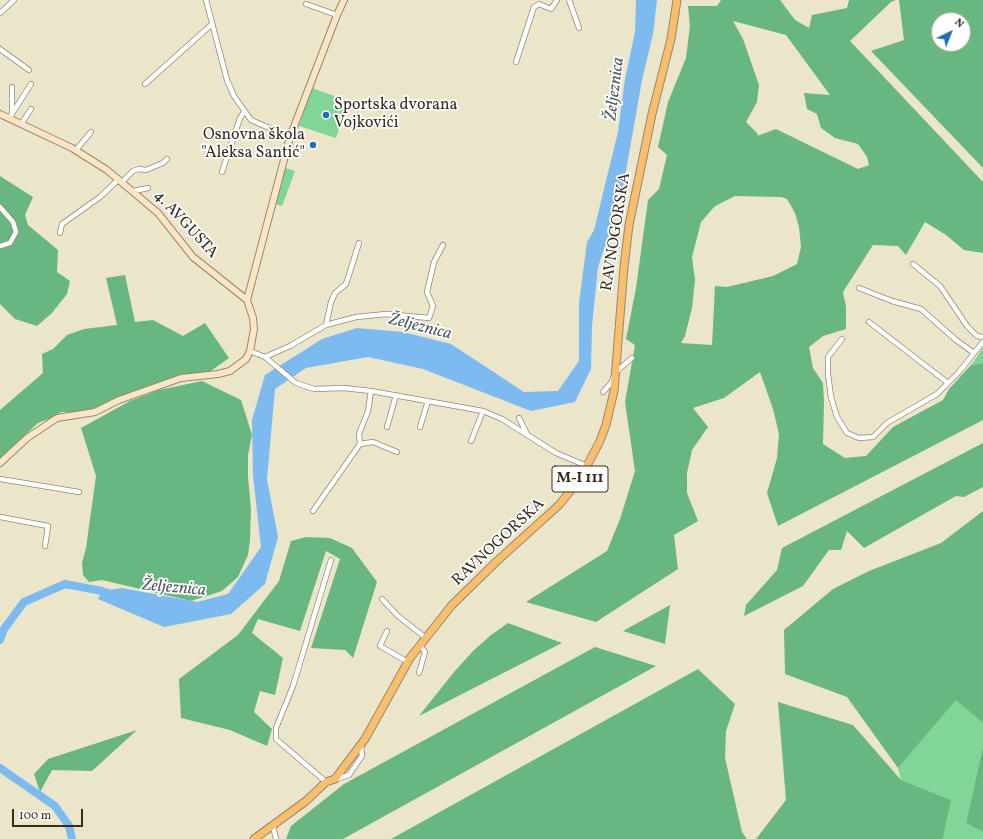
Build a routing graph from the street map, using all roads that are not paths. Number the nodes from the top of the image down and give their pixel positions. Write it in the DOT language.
graph roads {
  1 [pos="14,0"];
  2 [pos="206,0"];
  3 [pos="344,0"];
  4 [pos="557,0"];
  5 [pos="569,0"];
  6 [pos="676,0"];
  7 [pos="306,4"];
  8 [pos="0,13"];
  9 [pos="337,14"];
  10 [pos="211,25"];
  11 [pos="579,28"];
  12 [pos="0,49"];
  13 [pos="516,62"];
  14 [pos="29,70"];
  15 [pos="31,84"];
  16 [pos="145,84"];
  17 [pos="12,87"];
  18 [pos="31,109"];
  19 [pos="244,112"];
  20 [pos="0,114"];
  21 [pos="11,115"];
  22 [pos="22,123"];
  23 [pos="91,132"];
  24 [pos="290,137"];
  25 [pos="76,150"];
  26 [pos="167,159"];
  27 [pos="222,172"];
  28 [pos="121,180"];
  29 [pos="148,188"];
  30 [pos="134,191"];
  31 [pos="100,197"];
  32 [pos="91,199"];
  33 [pos="0,207"];
  34 [pos="60,233"];
  35 [pos="359,243"];
  36 [pos="444,245"];
  37 [pos="0,246"];
  38 [pos="914,264"];
  39 [pos="858,288"];
  40 [pos="247,300"];
  41 [pos="869,322"];
  42 [pos="326,325"];
  43 [pos="983,337"];
  44 [pos="842,339"];
  45 [pos="983,342"];
  46 [pos="250,351"];
  47 [pos="974,353"];
  48 [pos="632,358"];
  49 [pos="267,359"];
  50 [pos="616,372"];
  51 [pos="948,383"];
  52 [pos="371,391"];
  53 [pos="603,392"];
  54 [pos="396,395"];
  55 [pos="428,401"];
  56 [pos="483,412"];
  57 [pos="519,418"];
  58 [pos="387,427"];
  59 [pos="420,427"];
  60 [pos="528,435"];
  61 [pos="470,440"];
  62 [pos="360,444"];
  63 [pos="397,452"];
  64 [pos="0,463"];
  65 [pos="588,466"];
  66 [pos="0,479"];
  67 [pos="79,492"];
  68 [pos="313,511"];
  69 [pos="0,517"];
  70 [pos="45,546"];
  71 [pos="331,560"];
  72 [pos="382,599"];
  73 [pos="388,631"];
  74 [pos="426,638"];
  75 [pos="420,646"];
  76 [pos="408,662"];
  77 [pos="418,673"];
  78 [pos="326,782"];
  79 [pos="272,826"];
  80 [pos="254,839"];
  81 [pos="276,839"];
  1 -- 8 [label="street"];
  2 -- 10 [label="street"];
  3 -- 9 [label="main road"];
  4 -- 13 [label="street"];
  5 -- 11 [label="street"];
  6 -- 50 [label="main road, RAVNOGORSKA / M-I 111"];
  7 -- 9 [label="street"];
  9 -- 24 [label="main road"];
  10 -- 16 [label="street"];
  10 -- 19 [label="street"];
  12 -- 14 [label="street"];
  15 -- 21 [label="street"];
  17 -- 21 [label="street"];
  18 -- 22 [label="street"];
  19 -- 24 [label="street"];
  19 -- 27 [label="street"];
  20 -- 21 [label="main road, 4. AVGUSTA"];
  21 -- 22 [label="main road, 4. AVGUSTA"];
  22 -- 25 [label="main road, 4. AVGUSTA"];
  23 -- 25 [label="street"];
  24 -- 40 [label="main road"];
  25 -- 28 [label="main road, 4. AVGUSTA"];
  26 -- 28 [label="street, 4. AVGUSTA"];
  28 -- 30 [label="main road, 4. AVGUSTA"];
  28 -- 31 [label="street"];
  29 -- 30 [label="street"];
  30 -- 40 [label="main road, 4. AVGUSTA"];
  31 -- 32 [label="street"];
  31 -- 34 [label="street"];
  33 -- 37 [label="street"];
  35 -- 42 [label="street"];
  36 -- 42 [label="street"];
  38 -- 43 [label="street"];
  39 -- 47 [label="street"];
  40 -- 46 [label="main road"];
  41 -- 51 [label="street"];
  42 -- 49 [label="street"];
  44 -- 51 [label="street"];
  45 -- 47 [label="street"];
  46 -- 49 [label="street"];
  46 -- 64 [label="main road"];
  47 -- 51 [label="street"];
  48 -- 50 [label="street"];
  49 -- 52 [label="street"];
  50 -- 53 [label="street"];
  50 -- 65 [label="main road, RAVNOGORSKA / M-I 111"];
  52 -- 54 [label="street"];
  52 -- 62 [label="street"];
  54 -- 55 [label="street"];
  54 -- 58 [label="street"];
  55 -- 56 [label="street"];
  55 -- 59 [label="street"];
  56 -- 60 [label="street"];
  56 -- 61 [label="street"];
  57 -- 60 [label="street"];
  60 -- 65 [label="street"];
  62 -- 63 [label="street"];
  62 -- 68 [label="street"];
  65 -- 74 [label="main road, RAVNOGORSKA / M-I 111"];
  66 -- 67 [label="street"];
  69 -- 70 [label="street"];
  71 -- 78 [label="street"];
  72 -- 74 [label="street"];
  73 -- 76 [label="street"];
  74 -- 75 [label="main road, RAVNOGORSKA / M-I 111"];
  75 -- 76 [label="main road, RAVNOGORSKA / M-I 111"];
  75 -- 77 [label="street"];
  76 -- 78 [label="main road, RAVNOGORSKA / M-I 111"];
  78 -- 79 [label="main road, RAVNOGORSKA / M-I 111"];
  79 -- 80 [label="main road, RAVNOGORSKA / M-I 111"];
  79 -- 81 [label="street"];
}
